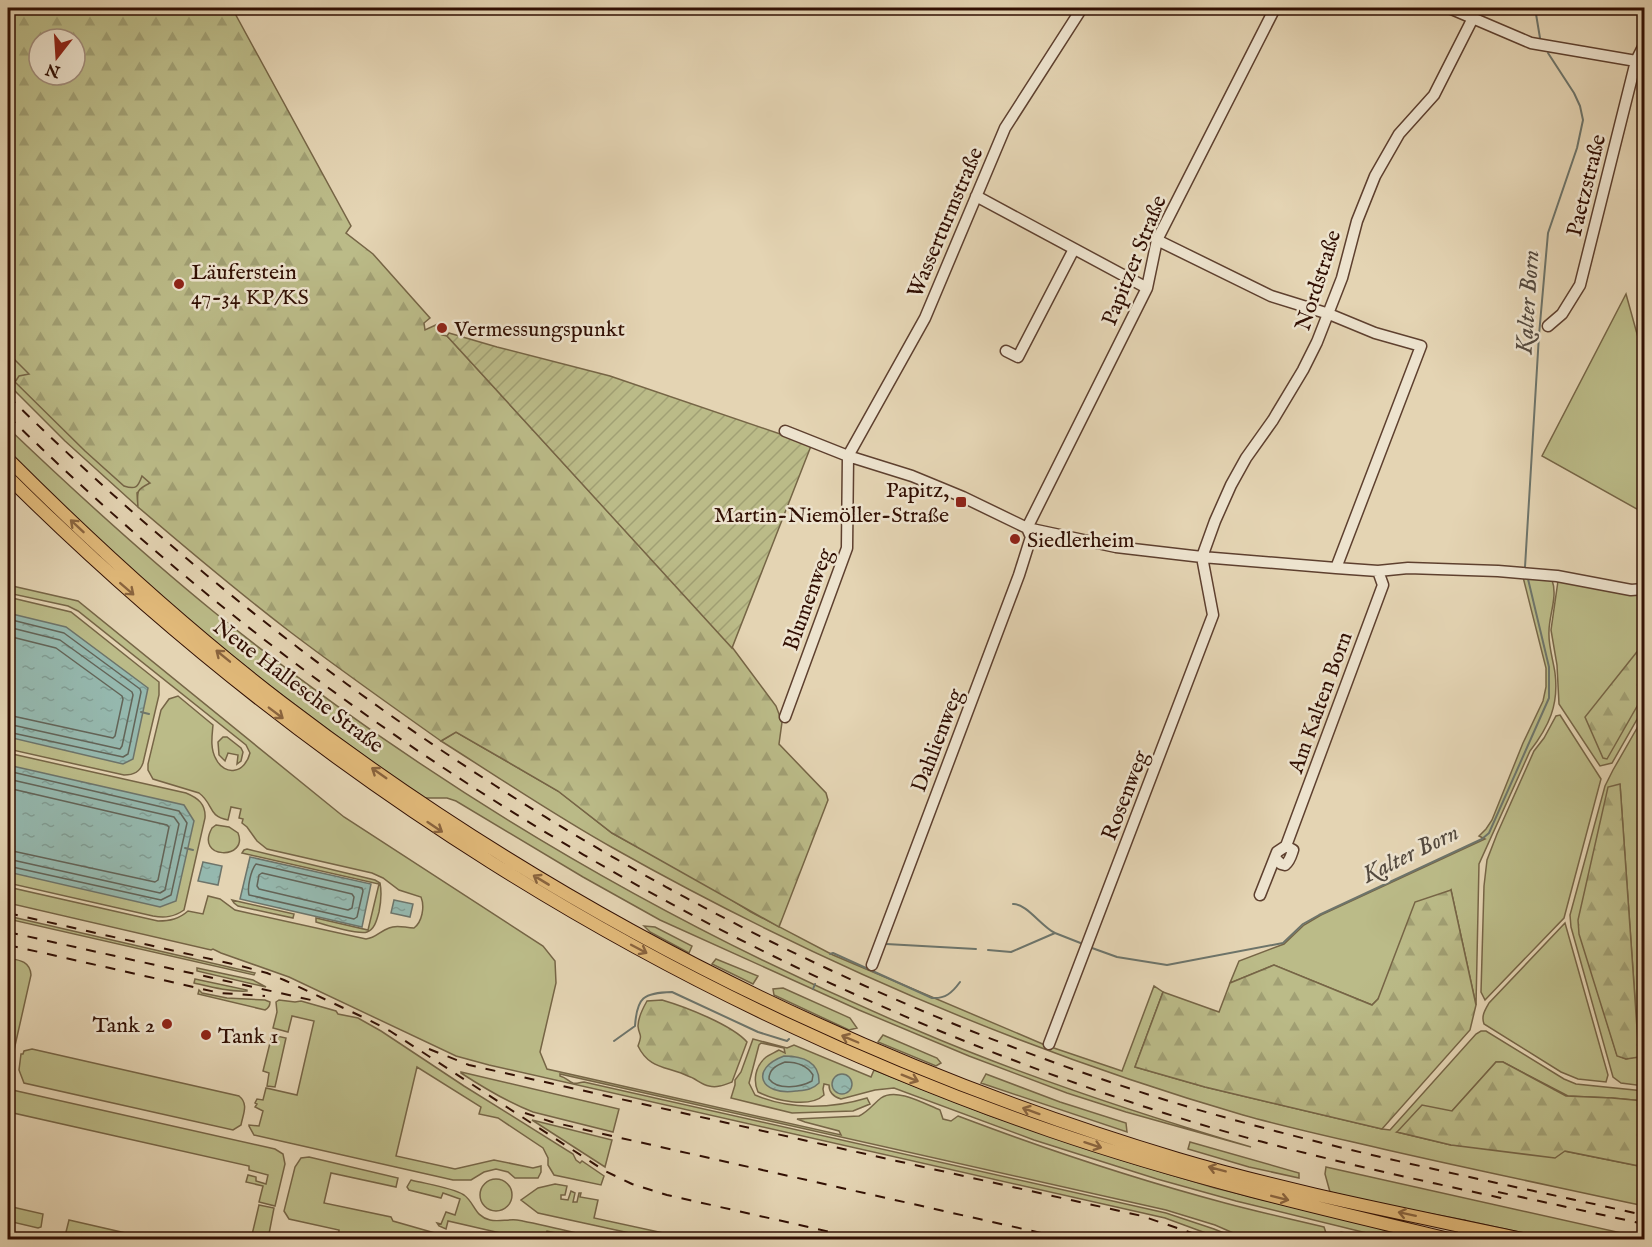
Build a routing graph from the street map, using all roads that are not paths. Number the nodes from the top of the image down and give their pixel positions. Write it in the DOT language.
graph roads {
  1 [pos="1082,8"];
  2 [pos="1275,8"];
  3 [pos="1449,8"];
  4 [pos="1473,18"];
  5 [pos="1644,45"];
  6 [pos="1636,61"];
  7 [pos="976,196"];
  8 [pos="1157,240"];
  9 [pos="1074,249"];
  10 [pos="1147,288"];
  11 [pos="1329,314"];
  12 [pos="1548,326"];
  13 [pos="1006,351"];
  14 [pos="785,431"];
  15 [pos="848,456"];
  16 [pos="8,459"];
  17 [pos="8,477"];
  18 [pos="1027,528"];
  19 [pos="1202,557"];
  20 [pos="1336,568"];
  21 [pos="1378,571"];
  22 [pos="1644,589"];
  23 [pos="785,717"];
  24 [pos="1260,895"];
  25 [pos="590,916"];
  26 [pos="872,965"];
  27 [pos="1049,1044"];
  28 [pos="1451,1223"];
  29 [pos="1464,1226"];
  30 [pos="1415,1231"];
  31 [pos="1425,1239"];
  32 [pos="1450,1239"];
  33 [pos="1462,1239"];
  34 [pos="1527,1239"];
  1 -- 7 [label="street, Wasserturmstraße"];
  2 -- 8 [label="street, Papitzer Straße"];
  3 -- 4 [label="street"];
  4 -- 6 [label="street"];
  4 -- 11 [label="street, Nordstraße"];
  5 -- 6 [label="street, Paetzstraße"];
  6 -- 12 [label="street, Paetzstraße"];
  7 -- 9 [label="street"];
  7 -- 15 [label="street, Wasserturmstraße"];
  8 -- 10 [label="street, Papitzer Straße"];
  8 -- 11 [label="street"];
  9 -- 10 [label="street"];
  9 -- 13 [label="street"];
  10 -- 18 [label="street, Papitzer Straße"];
  11 -- 19 [label="street, Nordstraße"];
  11 -- 20 [label="street"];
  14 -- 15 [label="street"];
  15 -- 18 [label="street"];
  15 -- 23 [label="street, Blumenweg"];
  25 -- 16 [label="main road, Neue Hallesche Straße, one-way"];
  17 -- 25 [label="main road, Neue Hallesche Straße, one-way"];
  18 -- 19 [label="street"];
  18 -- 26 [label="street, Dahlienweg"];
  19 -- 20 [label="street"];
  19 -- 27 [label="street, Rosenweg"];
  20 -- 21 [label="street"];
  21 -- 22 [label="street"];
  21 -- 24 [label="street, Am Kalten Born"];
  28 -- 25 [label="main road, one-way"];
  25 -- 30 [label="main road, one-way"];
  28 -- 29 [label="main road"];
  28 -- 32 [label="street"];
  29 -- 33 [label="street"];
  29 -- 34 [label="main road"];
  30 -- 31 [label="street"];
  30 -- 32 [label="main road"];
}
